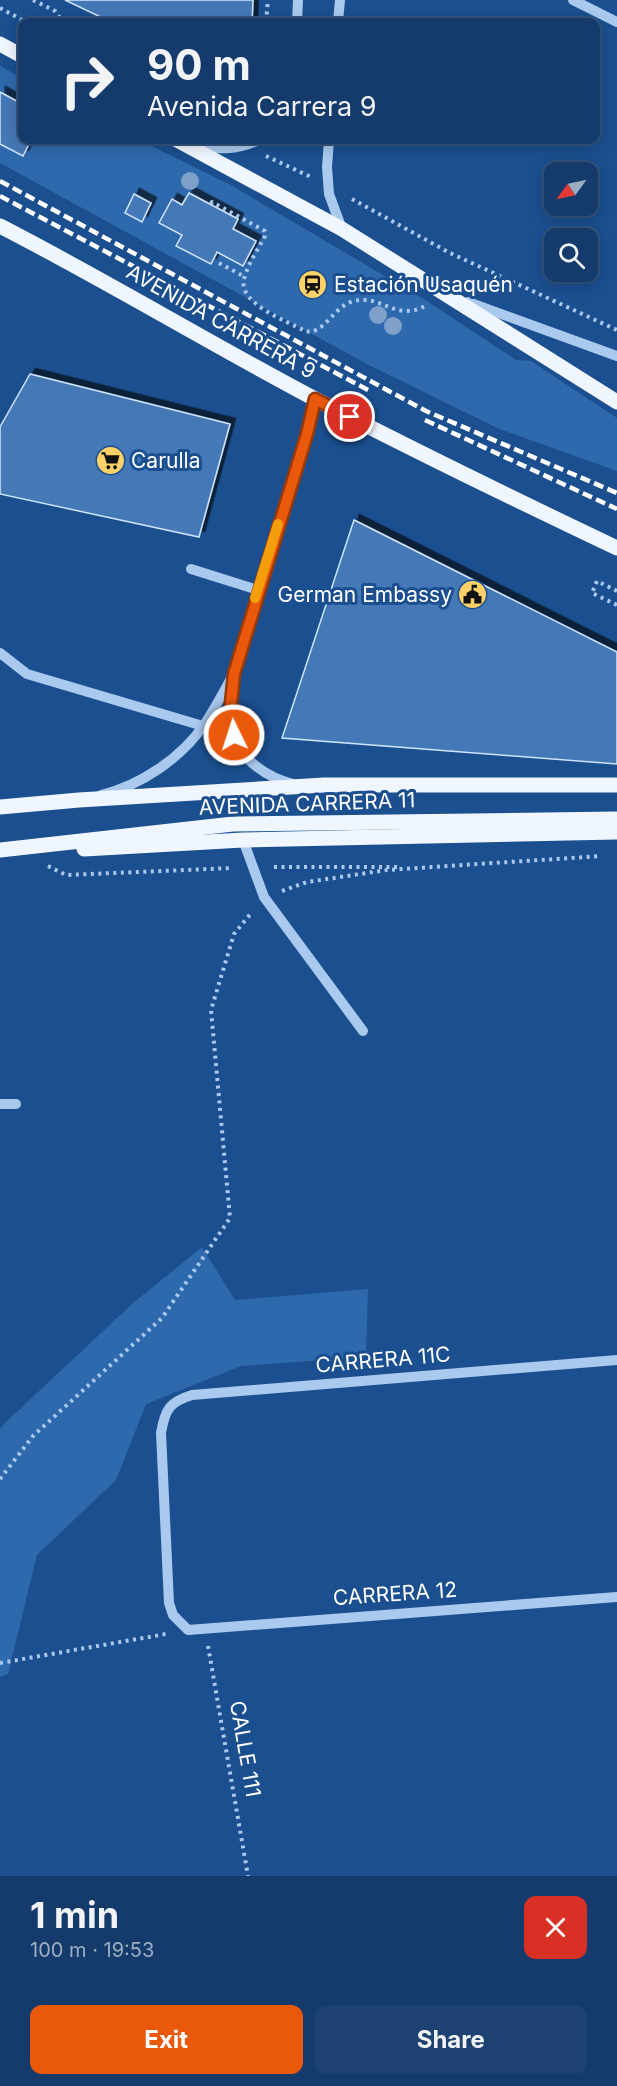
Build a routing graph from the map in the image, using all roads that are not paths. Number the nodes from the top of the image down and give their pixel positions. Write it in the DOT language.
graph roads {
  1 [pos="298,0"];
  2 [pos="340,0"];
  3 [pos="573,0"];
  4 [pos="297,18"];
  5 [pos="338,18"];
  6 [pos="617,22"];
  7 [pos="0,44"];
  8 [pos="18,54"];
  9 [pos="186,144"];
  10 [pos="190,144"];
  11 [pos="251,144"];
  12 [pos="329,144"];
  13 [pos="0,226"];
  14 [pos="342,229"];
  15 [pos="446,294"];
  16 [pos="617,356"];
  17 [pos="315,399"];
  18 [pos="617,402"];
  19 [pos="617,548"];
  20 [pos="191,569"];
  21 [pos="258,590"];
  22 [pos="0,653"];
  23 [pos="234,674"];
  24 [pos="203,726"];
  25 [pos="617,785"];
  26 [pos="303,787"];
  27 [pos="79,800"];
  28 [pos="0,807"];
  29 [pos="617,819"];
  30 [pos="617,832"];
  31 [pos="243,840"];
  32 [pos="6,849"];
  33 [pos="363,1031"];
  34 [pos="0,1104"];
  35 [pos="15,1104"];
  36 [pos="617,1360"];
  37 [pos="617,1597"];
  38 [pos="188,1630"];
  1 -- 4 [label="street"];
  2 -- 5 [label="street"];
  3 -- 6 [label="street"];
  7 -- 8 [label="main road"];
  9 -- 14 [label="main road"];
  10 -- 11 [label="street"];
  12 -- 14 [label="street"];
  13 -- 17 [label="main road, AVENIDA CARRERA 9"];
  14 -- 15 [label="main road"];
  15 -- 16 [label="street"];
  15 -- 18 [label="main road"];
  17 -- 19 [label="main road, AVENIDA CARRERA 9"];
  17 -- 21 [label="street"];
  20 -- 21 [label="street"];
  21 -- 23 [label="street"];
  22 -- 24 [label="street"];
  23 -- 24 [label="street"];
  23 -- 26 [label="street"];
  24 -- 27 [label="street"];
  25 -- 26 [label="main road, AVENIDA CARRERA 11"];
  26 -- 27 [label="main road, AVENIDA CARRERA 11"];
  27 -- 28 [label="main road, AVENIDA CARRERA 11"];
  29 -- 32 [label="main road, AVENIDA CARRERA 11"];
  30 -- 31 [label="main road"];
  31 -- 32 [label="main road"];
  31 -- 33 [label="street"];
  34 -- 35 [label="street"];
  36 -- 38 [label="street, CARRERA 11C"];
  37 -- 38 [label="street, CARRERA 12"];
}
